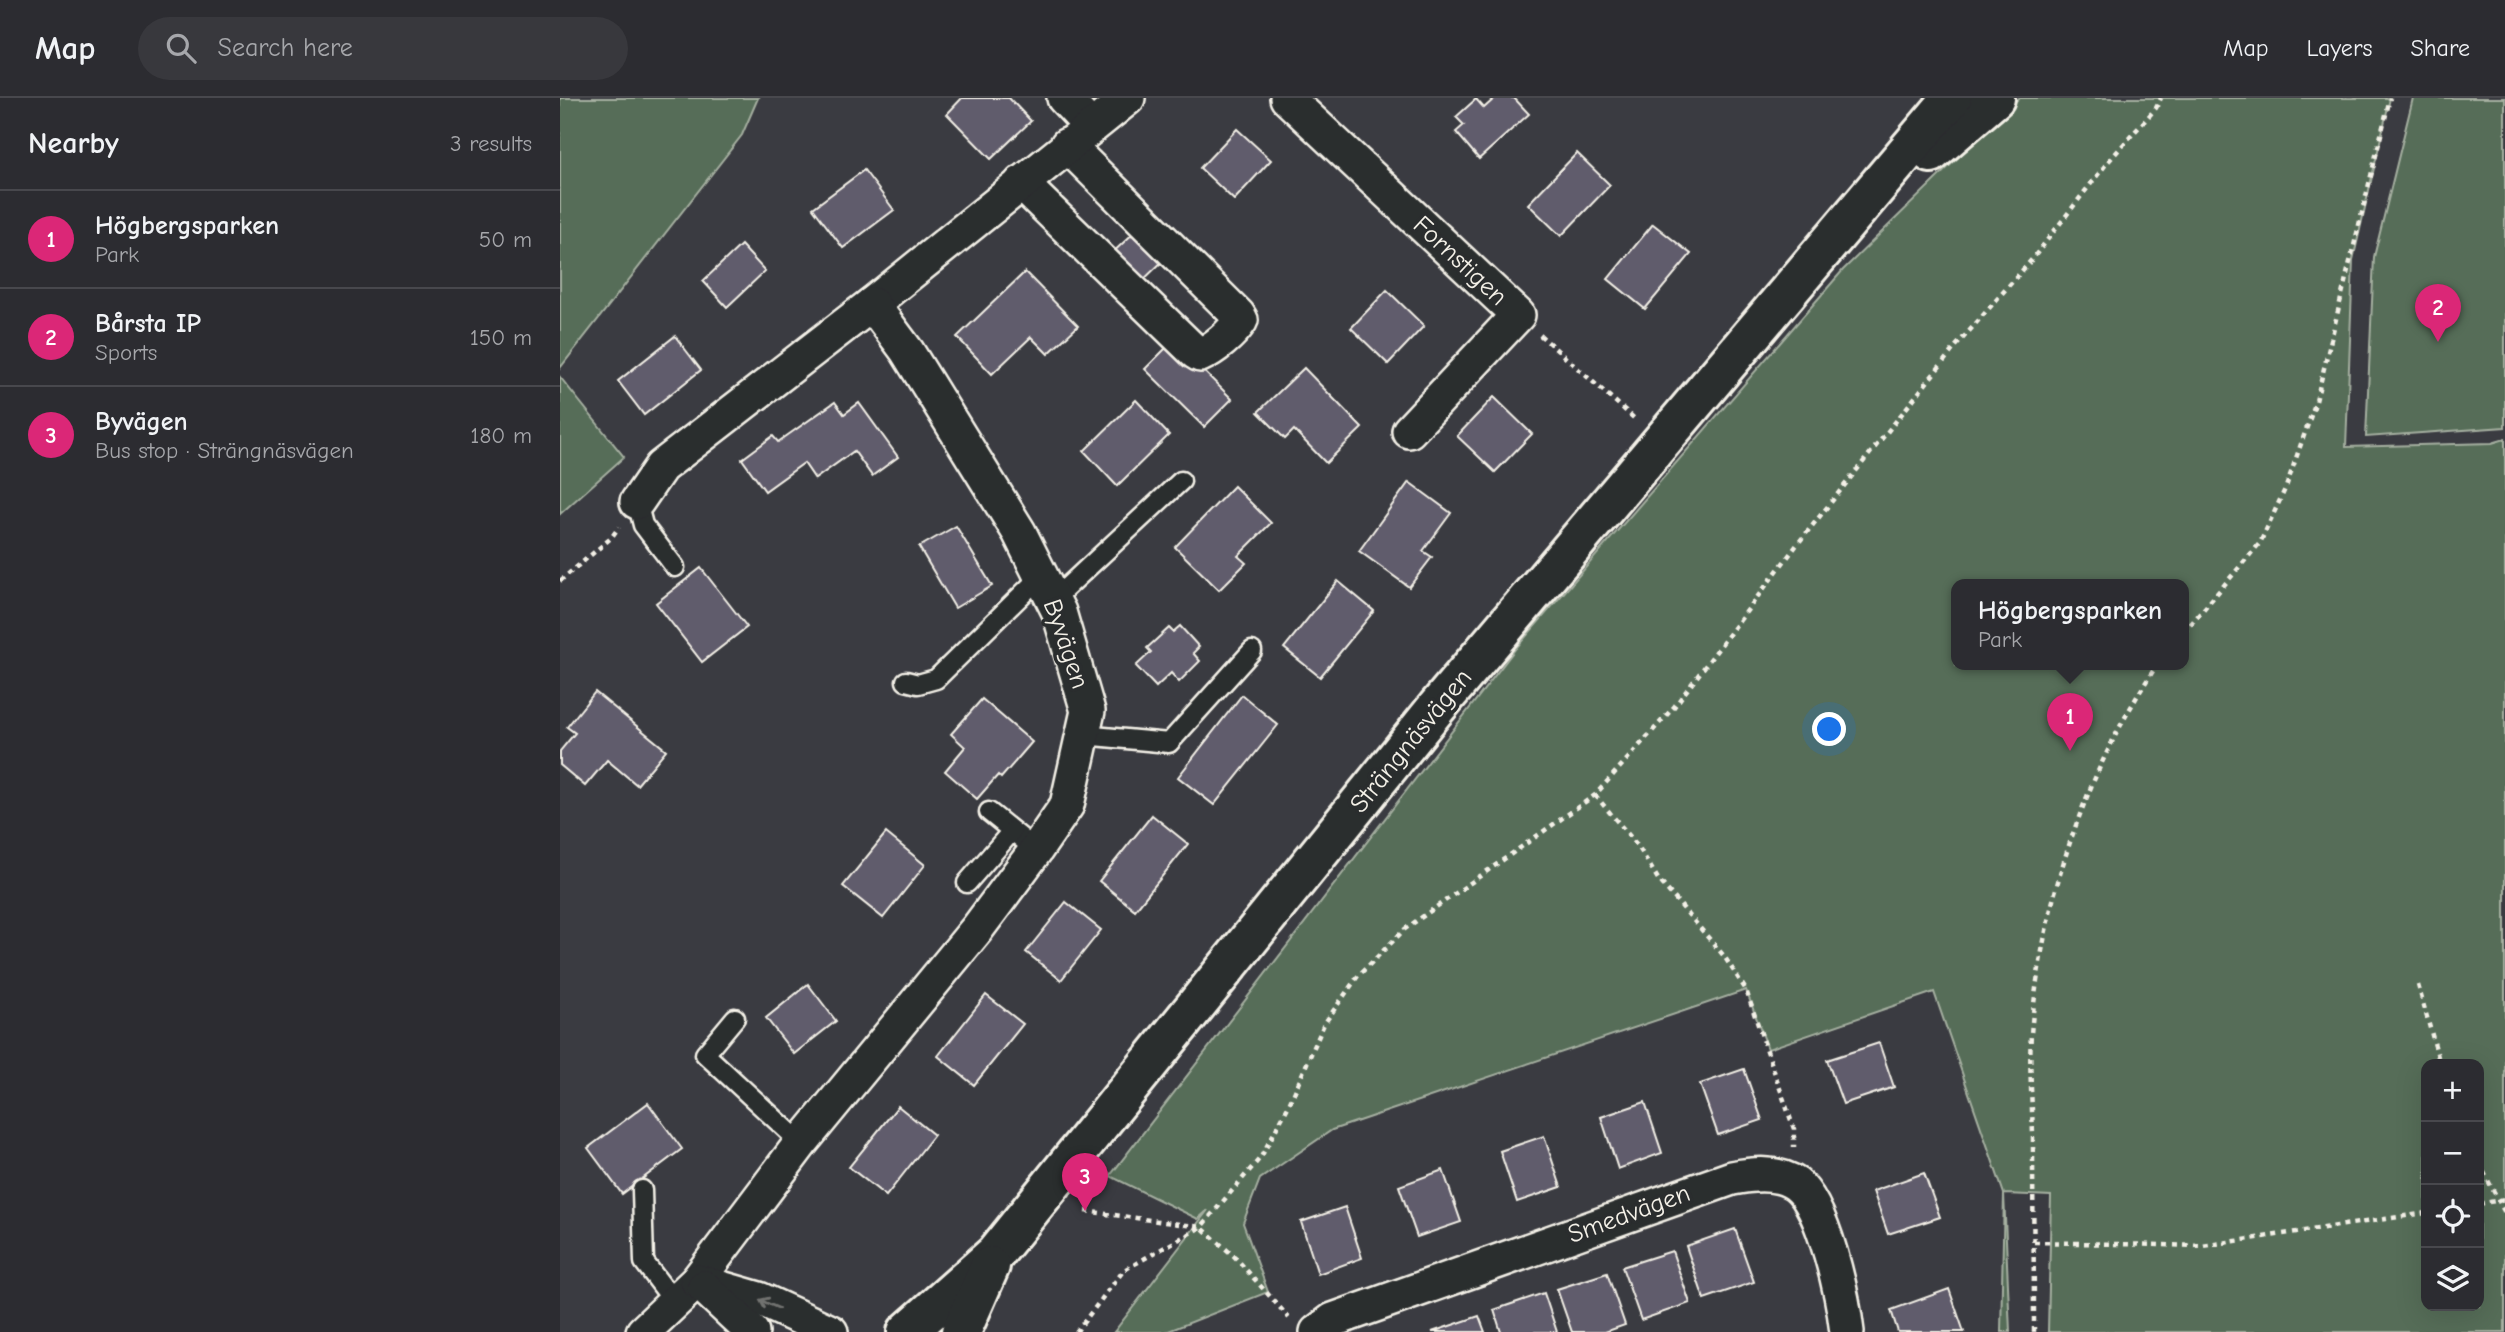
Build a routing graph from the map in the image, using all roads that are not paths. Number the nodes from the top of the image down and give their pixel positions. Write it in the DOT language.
graph roads {
  1 [pos="1064,98"];
  2 [pos="1128,98"];
  3 [pos="1287,98"];
  4 [pos="1971,102"];
  5 [pos="1079,136"];
  6 [pos="1021,183"];
  7 [pos="872,304"];
  8 [pos="1409,431"];
  9 [pos="1181,481"];
  10 [pos="637,502"];
  11 [pos="675,567"];
  12 [pos="1047,588"];
  13 [pos="1252,651"];
  14 [pos="906,681"];
  15 [pos="1083,736"];
  16 [pos="989,812"];
  17 [pos="1024,841"];
  18 [pos="967,883"];
  19 [pos="735,1018"];
  20 [pos="801,1143"];
  21 [pos="642,1190"];
  22 [pos="995,1254"];
  23 [pos="686,1292"];
  24 [pos="1305,1327"];
  25 [pos="643,1332"];
  26 [pos="752,1332"];
  27 [pos="831,1332"];
  28 [pos="907,1332"];
  29 [pos="961,1332"];
  30 [pos="1847,1332"];
  1 -- 5 [label="street"];
  2 -- 5 [label="street"];
  3 -- 8 [label="street, Fornstigen"];
  4 -- 22 [label="main road, Strängnäsvägen"];
  5 -- 6 [label="street"];
  5 -- 6 [label="street"];
  6 -- 7 [label="street"];
  7 -- 10 [label="street"];
  7 -- 12 [label="street, Byvägen"];
  9 -- 12 [label="lane"];
  10 -- 11 [label="lane"];
  12 -- 14 [label="lane"];
  12 -- 15 [label="street, Byvägen"];
  13 -- 15 [label="lane"];
  15 -- 17 [label="street, Byvägen"];
  16 -- 17 [label="lane"];
  17 -- 18 [label="lane"];
  17 -- 20 [label="street, Byvägen"];
  19 -- 20 [label="lane"];
  20 -- 23 [label="street, Byvägen"];
  21 -- 23 [label="lane"];
  22 -- 28 [label="main road, Strängnäsvägen"];
  22 -- 29 [label="main road, Strängnäsvägen"];
  23 -- 25 [label="street, Byvägen"];
  23 -- 26 [label="street"];
  27 -- 23 [label="street, one-way"];
  24 -- 30 [label="street, Smedvägen"];
}
